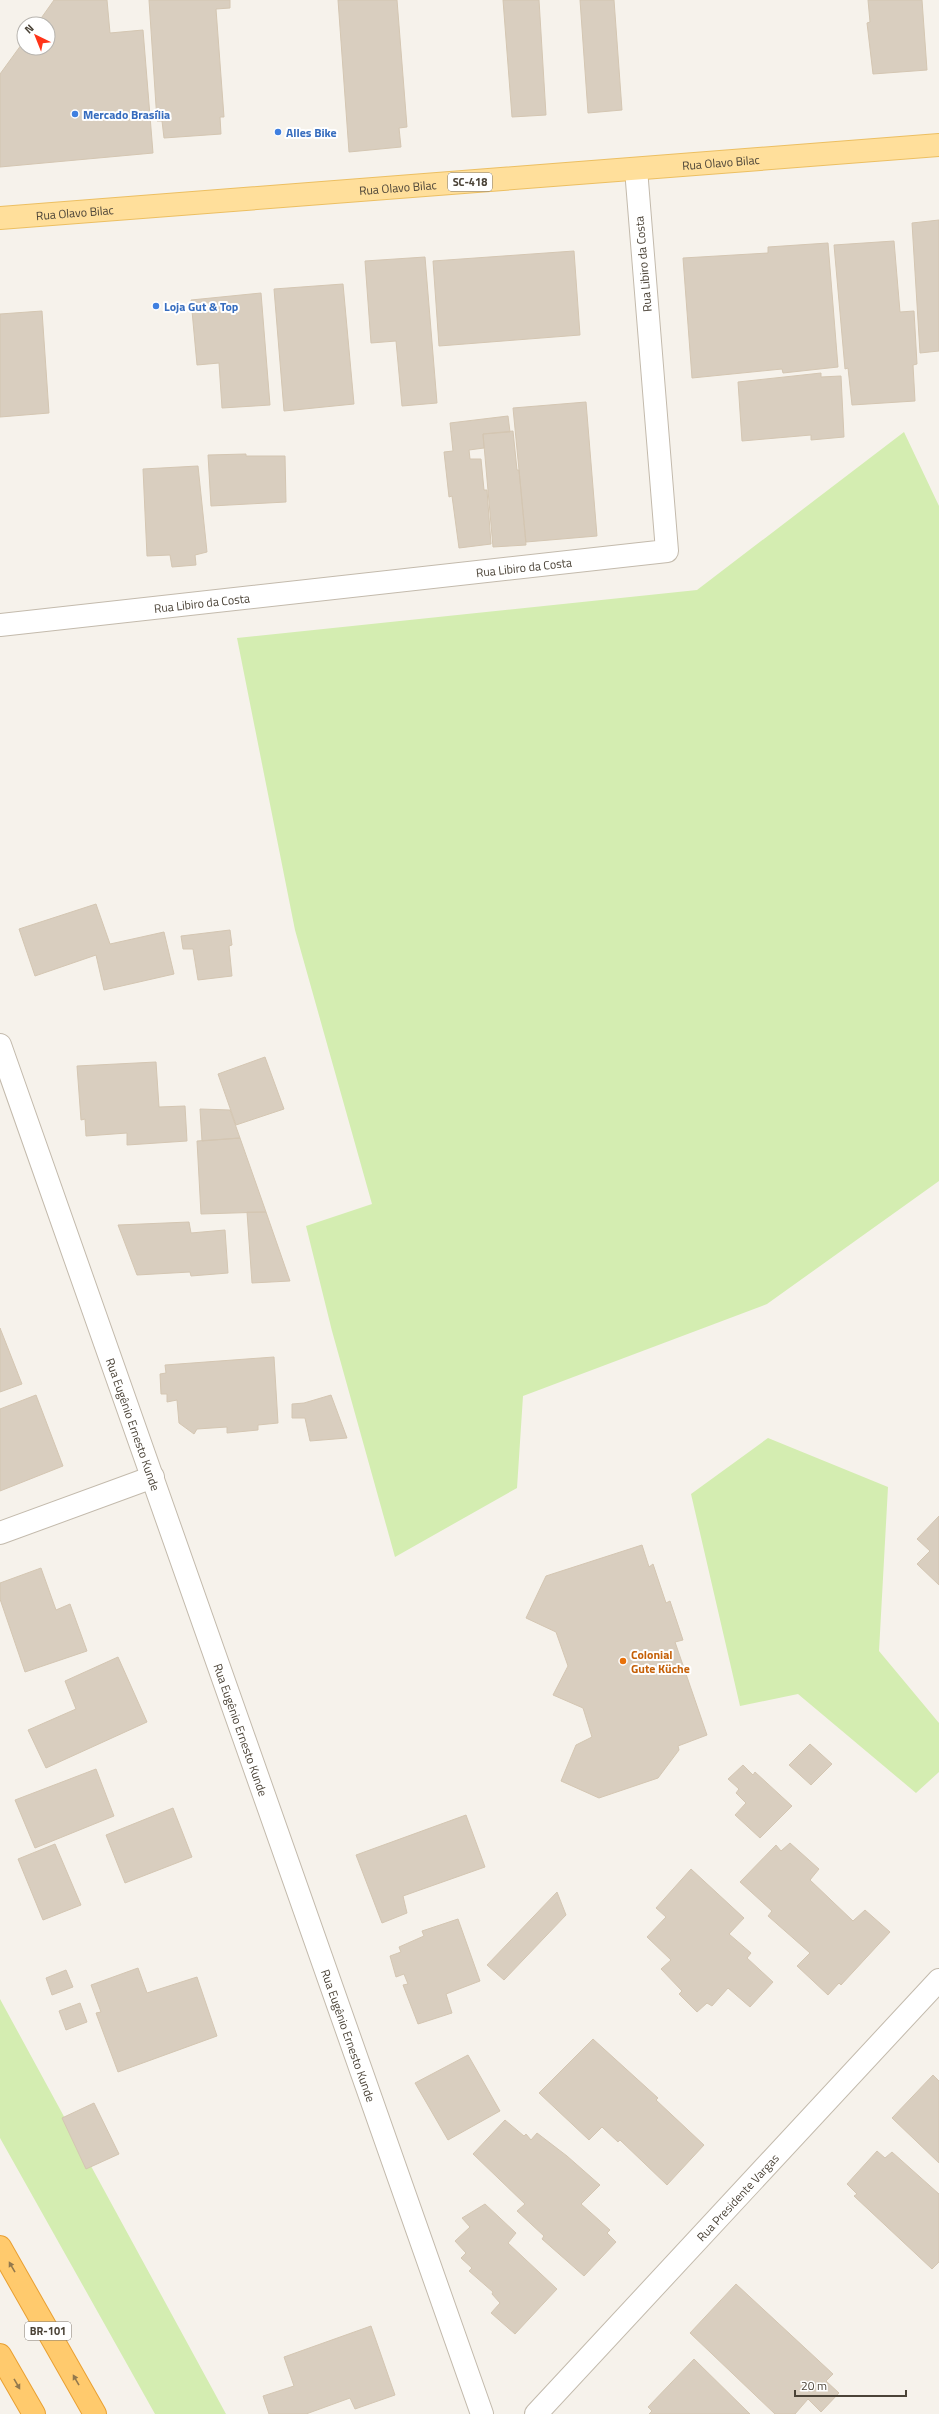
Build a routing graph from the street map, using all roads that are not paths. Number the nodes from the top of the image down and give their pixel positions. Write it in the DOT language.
graph roads {
  1 [pos="939,145"];
  2 [pos="636,169"];
  3 [pos="0,218"];
  4 [pos="0,625"];
  5 [pos="0,1045"];
  6 [pos="153,1477"];
  7 [pos="0,1533"];
  8 [pos="939,1980"];
  9 [pos="0,2247"];
  10 [pos="0,2355"];
  11 [pos="34,2414"];
  12 [pos="95,2414"];
  13 [pos="482,2414"];
  14 [pos="536,2414"];
  1 -- 2 [label="main road, Rua Olavo Bilac / SC-418"];
  2 -- 3 [label="main road, Rua Olavo Bilac / SC-418"];
  2 -- 4 [label="street, Rua Libiro da Costa"];
  5 -- 6 [label="street, Rua Eugênio Ernesto Kunde"];
  6 -- 7 [label="street"];
  6 -- 13 [label="street, Rua Eugênio Ernesto Kunde"];
  8 -- 14 [label="street, Rua Presidente Vargas"];
  12 -- 9 [label="highway, BR-101, one-way"];
  10 -- 11 [label="highway, one-way"];
}
